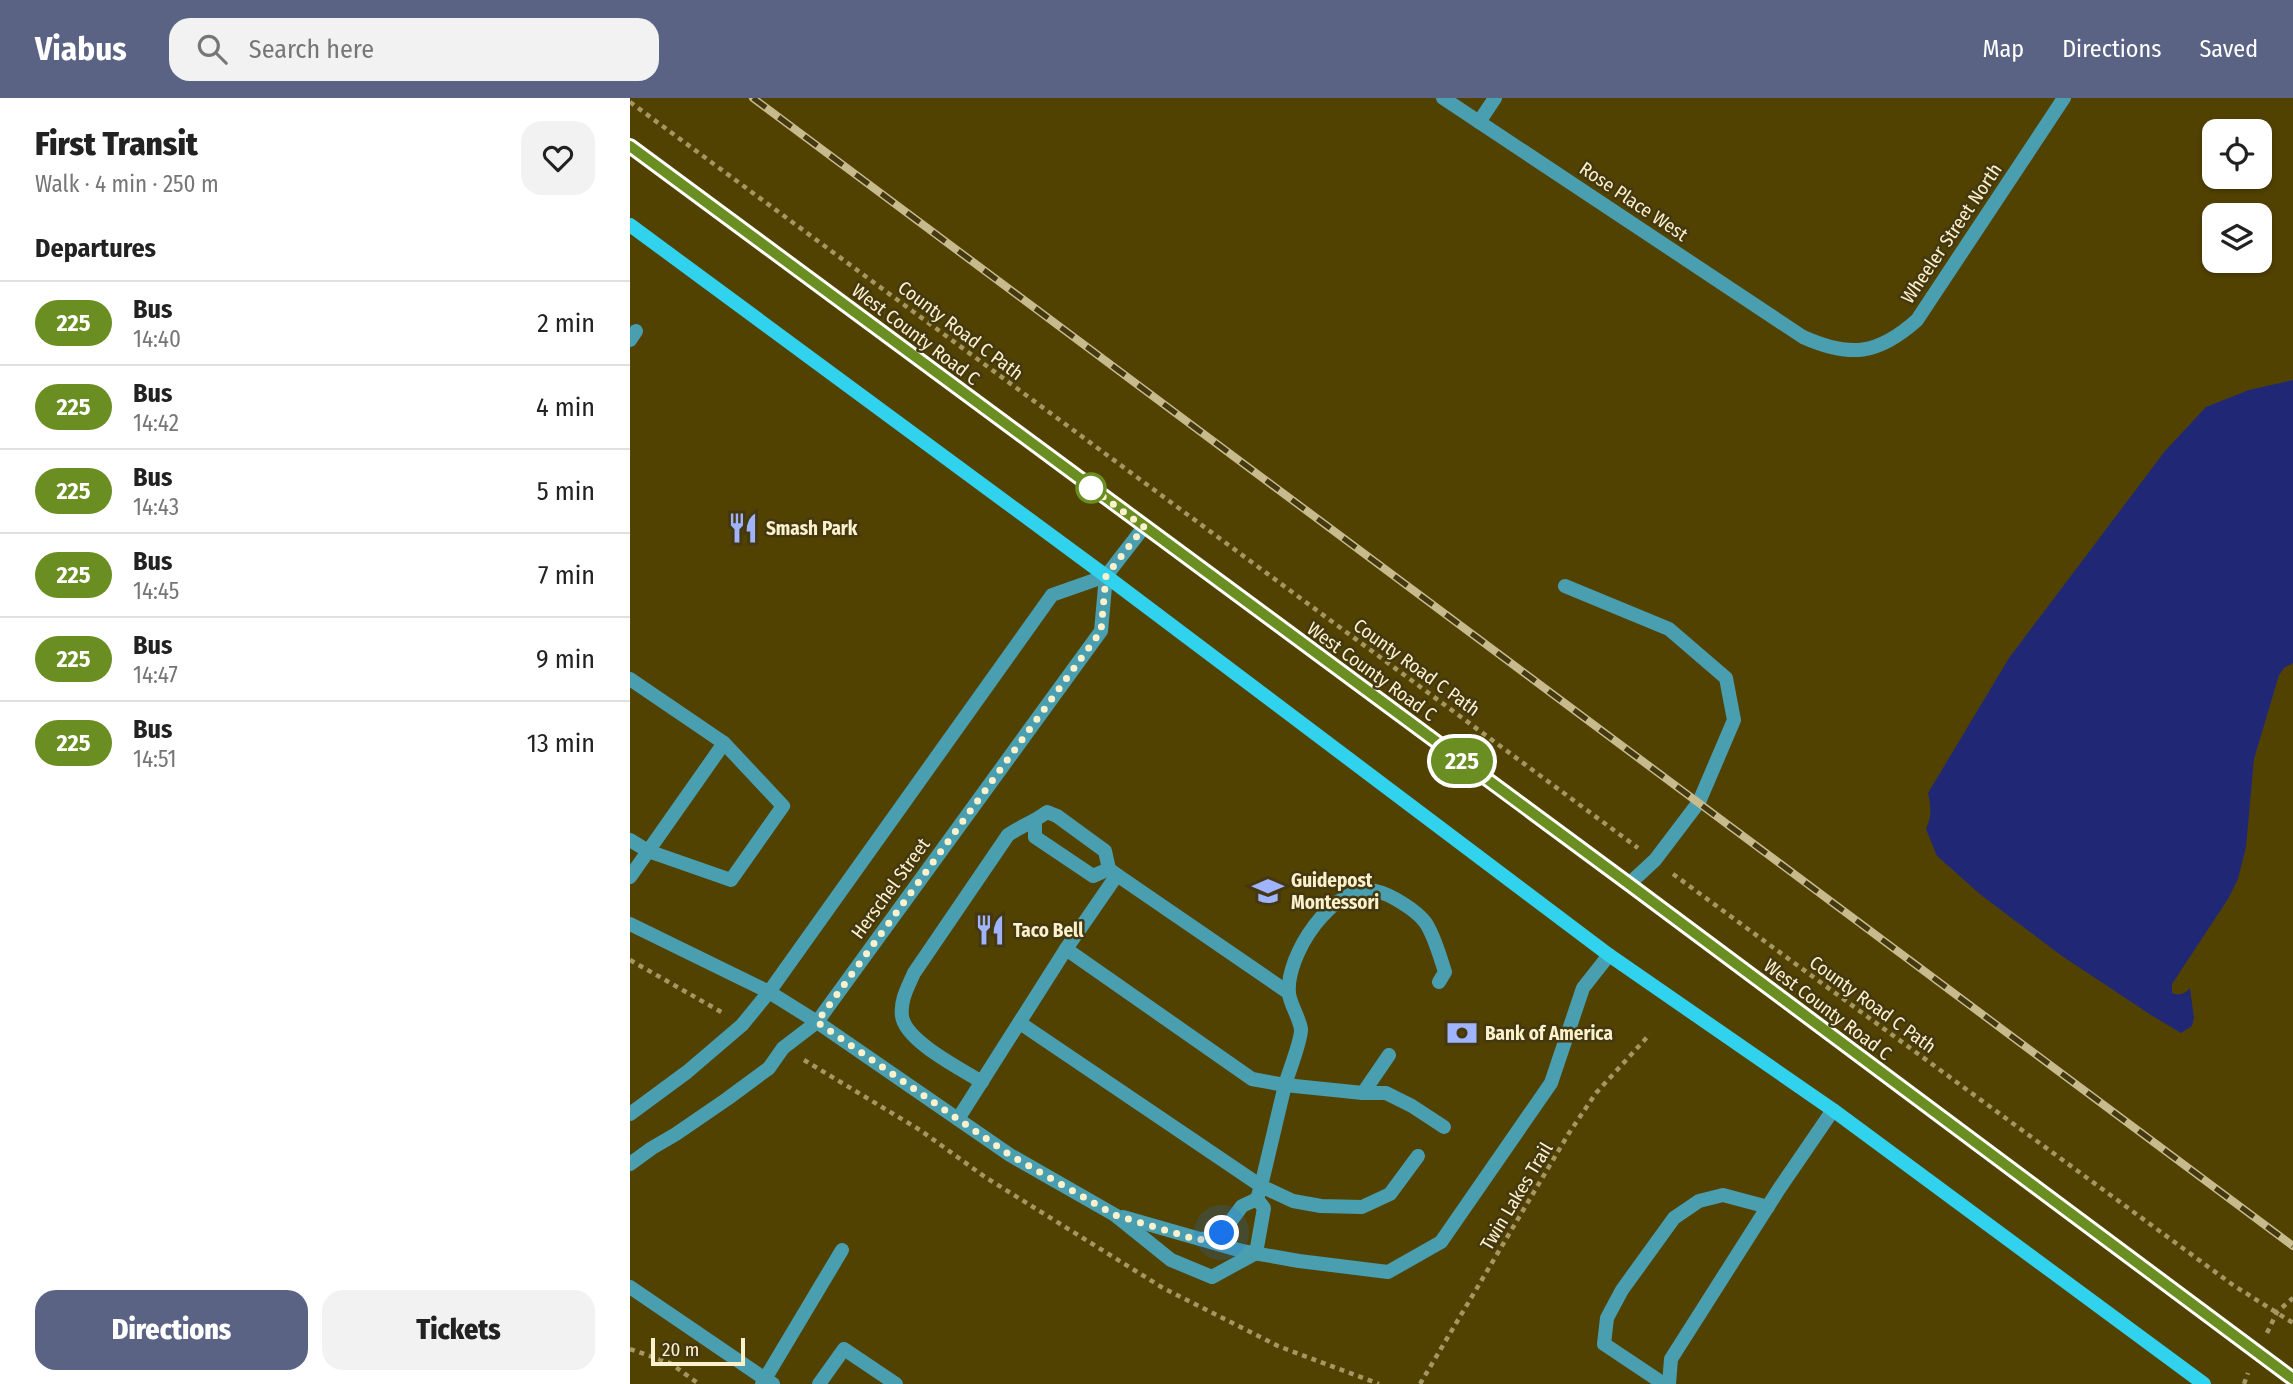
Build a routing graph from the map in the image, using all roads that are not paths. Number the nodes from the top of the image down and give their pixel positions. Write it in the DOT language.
graph roads {
  1 [pos="1443,98"];
  2 [pos="1495,98"];
  3 [pos="2064,98"];
  4 [pos="1479,122"];
  5 [pos="630,146"];
  6 [pos="630,225"];
  7 [pos="1803,337"];
  8 [pos="1144,527"];
  9 [pos="1106,576"];
  10 [pos="1565,586"];
  11 [pos="630,679"];
  12 [pos="724,743"];
  13 [pos="1035,821"];
  14 [pos="630,840"];
  15 [pos="648,851"];
  16 [pos="1112,872"];
  17 [pos="630,877"];
  18 [pos="1629,884"];
  19 [pos="630,924"];
  20 [pos="1066,949"];
  21 [pos="1609,955"];
  22 [pos="1439,982"];
  23 [pos="769,992"];
  24 [pos="1289,993"];
  25 [pos="817,1022"];
  26 [pos="1020,1023"];
  27 [pos="1389,1055"];
  28 [pos="982,1082"];
  29 [pos="1285,1086"];
  30 [pos="1363,1093"];
  31 [pos="1833,1110"];
  32 [pos="630,1114"];
  33 [pos="958,1119"];
  34 [pos="1444,1127"];
  35 [pos="1418,1156"];
  36 [pos="630,1164"];
  37 [pos="1259,1192"];
  38 [pos="1768,1207"];
  39 [pos="1115,1215"];
  40 [pos="1198,1240"];
  41 [pos="842,1250"];
  42 [pos="1256,1253"];
  43 [pos="630,1287"];
  44 [pos="2293,1379"];
  45 [pos="767,1382"];
  46 [pos="819,1384"];
  47 [pos="896,1384"];
  48 [pos="1664,1384"];
  49 [pos="1670,1384"];
  50 [pos="2204,1384"];
  1 -- 4 [label="street, Rose Place West"];
  2 -- 4 [label="street"];
  3 -- 7 [label="street, Wheeler Street North"];
  4 -- 7 [label="street, Rose Place West"];
  5 -- 8 [label="main road, West County Road C"];
  6 -- 9 [label="main road"];
  8 -- 9 [label="street"];
  8 -- 18 [label="main road, West County Road C"];
  9 -- 21 [label="main road"];
  9 -- 23 [label="street, Herschel Street"];
  9 -- 25 [label="street, Herschel Street"];
  10 -- 18 [label="street"];
  11 -- 12 [label="street"];
  12 -- 15 [label="street"];
  12 -- 15 [label="street"];
  13 -- 16 [label="street"];
  13 -- 16 [label="street"];
  13 -- 28 [label="street"];
  14 -- 15 [label="street"];
  15 -- 17 [label="street"];
  16 -- 20 [label="street"];
  16 -- 24 [label="street"];
  18 -- 44 [label="main road, West County Road C"];
  19 -- 23 [label="street"];
  20 -- 26 [label="street"];
  20 -- 29 [label="street"];
  21 -- 31 [label="main road"];
  21 -- 42 [label="street"];
  22 -- 24 [label="street"];
  23 -- 25 [label="street"];
  23 -- 32 [label="street, Herschel Street"];
  24 -- 29 [label="street"];
  25 -- 33 [label="street"];
  25 -- 36 [label="street, Herschel Street"];
  26 -- 28 [label="street"];
  26 -- 37 [label="street"];
  27 -- 30 [label="street"];
  28 -- 33 [label="street"];
  29 -- 30 [label="street"];
  29 -- 37 [label="street"];
  30 -- 34 [label="street"];
  31 -- 38 [label="street"];
  31 -- 50 [label="main road"];
  33 -- 39 [label="street"];
  35 -- 37 [label="street"];
  37 -- 40 [label="street"];
  37 -- 42 [label="street"];
  38 -- 48 [label="street"];
  38 -- 49 [label="street"];
  39 -- 40 [label="street"];
  39 -- 42 [label="street"];
  40 -- 42 [label="street"];
  41 -- 45 [label="street"];
  43 -- 45 [label="street"];
  46 -- 47 [label="street"];
}
